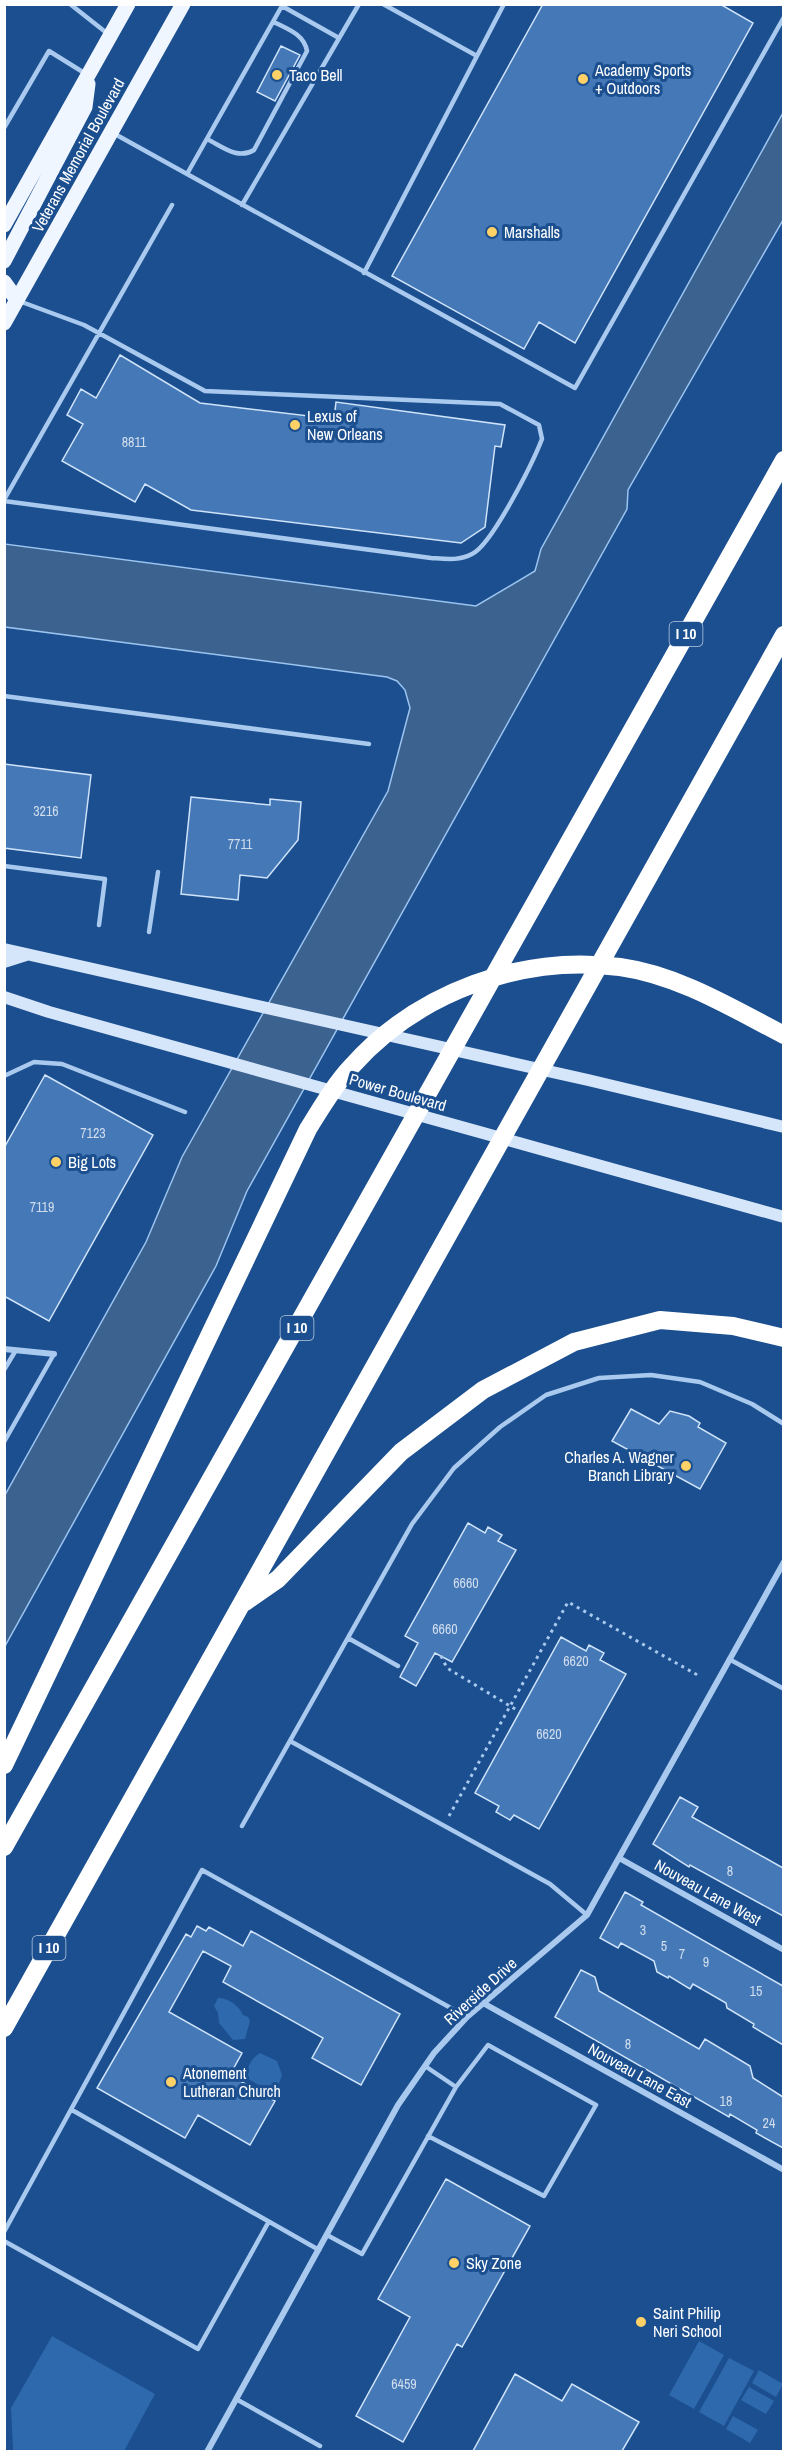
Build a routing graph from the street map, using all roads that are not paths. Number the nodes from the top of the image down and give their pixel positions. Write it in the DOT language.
graph roads {
  1 [pos="70,4"];
  2 [pos="128,4"];
  3 [pos="183,4"];
  4 [pos="359,4"];
  5 [pos="383,4"];
  6 [pos="504,4"];
  7 [pos="283,5"];
  8 [pos="783,17"];
  9 [pos="274,22"];
  10 [pos="110,36"];
  11 [pos="339,38"];
  12 [pos="477,56"];
  13 [pos="89,75"];
  14 [pos="4,128"];
  15 [pos="111,132"];
  16 [pos="207,139"];
  17 [pos="187,174"];
  18 [pos="172,205"];
  19 [pos="242,205"];
  20 [pos="8,208"];
  21 [pos="4,225"];
  22 [pos="4,261"];
  23 [pos="364,273"];
  24 [pos="4,282"];
  25 [pos="17,300"];
  26 [pos="4,323"];
  27 [pos="99,334"];
  28 [pos="783,460"];
  29 [pos="4,501"];
  30 [pos="783,635"];
  31 [pos="4,696"];
  32 [pos="369,744"];
  33 [pos="4,866"];
  34 [pos="158,872"];
  35 [pos="99,925"];
  36 [pos="149,932"];
  37 [pos="4,949"];
  38 [pos="27,954"];
  39 [pos="4,962"];
  40 [pos="4,997"];
  41 [pos="783,1035"];
  42 [pos="4,1076"];
  43 [pos="185,1112"];
  44 [pos="783,1127"];
  45 [pos="783,1216"];
  46 [pos="783,1338"];
  47 [pos="4,1349"];
  48 [pos="16,1350"];
  49 [pos="54,1354"];
  50 [pos="4,1370"];
  51 [pos="783,1424"];
  52 [pos="4,1442"];
  53 [pos="783,1562"];
  54 [pos="241,1604"];
  55 [pos="348,1638"];
  56 [pos="729,1659"];
  57 [pos="398,1666"];
  58 [pos="783,1689"];
  59 [pos="290,1741"];
  60 [pos="4,1765"];
  61 [pos="242,1827"];
  62 [pos="4,1847"];
  63 [pos="619,1858"];
  64 [pos="587,1915"];
  65 [pos="783,1950"];
  66 [pos="483,2003"];
  67 [pos="467,2016"];
  68 [pos="4,2028"];
  69 [pos="425,2066"];
  70 [pos="456,2087"];
  71 [pos="72,2110"];
  72 [pos="428,2136"];
  73 [pos="783,2170"];
  74 [pos="268,2223"];
  75 [pos="4,2232"];
  76 [pos="327,2235"];
  77 [pos="4,2241"];
  78 [pos="319,2250"];
  79 [pos="236,2400"];
  80 [pos="320,2446"];
  81 [pos="207,2451"];
  1 -- 10 [label="lane"];
  2 -- 10 [label="main road, Veterans Memorial Boulevard"];
  3 -- 15 [label="main road, Veterans Memorial Boulevard"];
  4 -- 11 [label="lane"];
  5 -- 12 [label="lane"];
  6 -- 12 [label="lane"];
  7 -- 9 [label="lane"];
  7 -- 11 [label="lane"];
  8 -- 23 [label="lane"];
  9 -- 16 [label="lane"];
  9 -- 16 [label="lane"];
  10 -- 13 [label="main road, Veterans Memorial Boulevard"];
  11 -- 19 [label="lane"];
  12 -- 23 [label="lane"];
  13 -- 14 [label="lane"];
  13 -- 20 [label="main road, Veterans Memorial Boulevard"];
  13 -- 22 [label="main road"];
  15 -- 17 [label="lane"];
  15 -- 25 [label="main road, Veterans Memorial Boulevard"];
  16 -- 17 [label="lane"];
  17 -- 19 [label="lane"];
  18 -- 27 [label="lane"];
  19 -- 23 [label="lane"];
  20 -- 21 [label="main road, Veterans Memorial Boulevard"];
  24 -- 25 [label="main road"];
  25 -- 26 [label="main road, Veterans Memorial Boulevard"];
  25 -- 27 [label="lane"];
  27 -- 29 [label="lane"];
  27 -- 29 [label="lane"];
  28 -- 62 [label="highway, I 10"];
  30 -- 54 [label="highway, I 10"];
  31 -- 32 [label="lane"];
  33 -- 35 [label="lane"];
  34 -- 36 [label="lane"];
  37 -- 38 [label="main road"];
  38 -- 39 [label="main road"];
  38 -- 44 [label="main road"];
  40 -- 45 [label="main road, Power Boulevard"];
  41 -- 60 [label="highway"];
  42 -- 43 [label="lane"];
  46 -- 54 [label="highway"];
  47 -- 48 [label="street"];
  48 -- 49 [label="street"];
  48 -- 50 [label="lane"];
  49 -- 52 [label="lane"];
  51 -- 55 [label="lane"];
  53 -- 56 [label="street, Riverside Drive"];
  54 -- 68 [label="highway, I 10"];
  55 -- 57 [label="lane"];
  55 -- 59 [label="lane"];
  56 -- 58 [label="lane"];
  56 -- 63 [label="street, Riverside Drive"];
  59 -- 61 [label="lane"];
  59 -- 64 [label="lane"];
  63 -- 64 [label="street, Riverside Drive"];
  63 -- 65 [label="street, Nouveau Lane West"];
  64 -- 66 [label="street, Riverside Drive"];
  66 -- 67 [label="street, Riverside Drive"];
  66 -- 73 [label="street, Nouveau Lane East"];
  67 -- 69 [label="street, Riverside Drive"];
  67 -- 71 [label="lane"];
  69 -- 70 [label="lane"];
  69 -- 76 [label="street, Riverside Drive"];
  70 -- 72 [label="lane"];
  70 -- 72 [label="lane"];
  71 -- 74 [label="lane"];
  71 -- 75 [label="lane"];
  72 -- 76 [label="lane"];
  74 -- 77 [label="lane"];
  74 -- 78 [label="lane"];
  76 -- 78 [label="street, Riverside Drive"];
  78 -- 79 [label="street, Riverside Drive"];
  79 -- 80 [label="lane"];
  79 -- 81 [label="street, Riverside Drive"];
}
